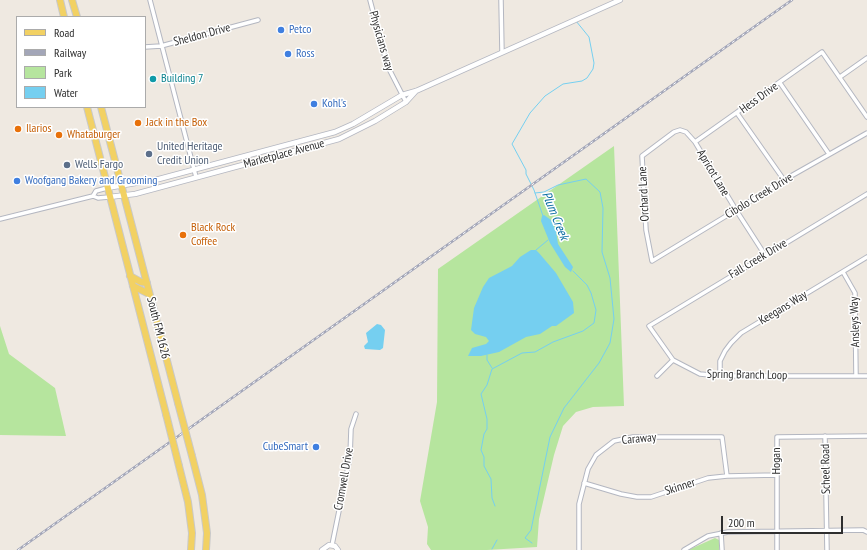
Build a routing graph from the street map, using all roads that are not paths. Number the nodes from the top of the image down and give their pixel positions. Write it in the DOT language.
graph roads {
  1 [pos="60,0"];
  2 [pos="72,0"];
  3 [pos="150,0"];
  4 [pos="370,0"];
  5 [pos="501,0"];
  6 [pos="620,0"];
  7 [pos="64,16"];
  8 [pos="77,16"];
  9 [pos="258,20"];
  10 [pos="162,46"];
  11 [pos="146,47"];
  12 [pos="502,52"];
  13 [pos="867,58"];
  14 [pos="840,77"];
  15 [pos="780,82"];
  16 [pos="416,91"];
  17 [pos="402,95"];
  18 [pos="406,102"];
  19 [pos="87,108"];
  20 [pos="101,108"];
  21 [pos="737,113"];
  22 [pos="867,117"];
  23 [pos="686,132"];
  24 [pos="867,133"];
  25 [pos="695,142"];
  26 [pos="829,154"];
  27 [pos="194,169"];
  28 [pos="196,177"];
  29 [pos="784,180"];
  30 [pos="122,186"];
  31 [pos="107,188"];
  32 [pos="867,194"];
  33 [pos="93,196"];
  34 [pos="125,196"];
  35 [pos="109,197"];
  36 [pos="736,210"];
  37 [pos="0,219"];
  38 [pos="765,255"];
  39 [pos="867,257"];
  40 [pos="652,261"];
  41 [pos="843,272"];
  42 [pos="130,276"];
  43 [pos="147,283"];
  44 [pos="132,286"];
  45 [pos="149,294"];
  46 [pos="649,326"];
  47 [pos="673,360"];
  48 [pos="657,376"];
  49 [pos="720,376"];
  50 [pos="856,376"];
  51 [pos="867,376"];
  52 [pos="356,414"];
  53 [pos="825,436"];
  54 [pos="867,436"];
  55 [pos="777,475"];
  56 [pos="727,476"];
  57 [pos="584,483"];
  58 [pos="827,530"];
  59 [pos="866,530"];
  60 [pos="777,531"];
  61 [pos="721,533"];
  62 [pos="332,545"];
  63 [pos="191,550"];
  64 [pos="206,550"];
  65 [pos="322,550"];
  66 [pos="338,550"];
  67 [pos="579,550"];
  68 [pos="684,550"];
  69 [pos="722,550"];
  70 [pos="777,550"];
  71 [pos="827,550"];
  1 -- 7 [label="main road"];
  2 -- 8 [label="main road"];
  3 -- 10 [label="street"];
  4 -- 17 [label="street, Physicians way"];
  5 -- 12 [label="street"];
  6 -- 12 [label="street, Marketplace Avenue"];
  9 -- 10 [label="street, Sheldon Drive"];
  10 -- 11 [label="street, Sheldon Drive"];
  10 -- 27 [label="street"];
  12 -- 16 [label="street, Marketplace Avenue"];
  13 -- 14 [label="street"];
  14 -- 15 [label="street, Hess Drive"];
  14 -- 22 [label="street"];
  15 -- 21 [label="street, Hess Drive"];
  15 -- 26 [label="street"];
  16 -- 17 [label="street, Marketplace Avenue"];
  16 -- 18 [label="street, Marketplace Avenue"];
  17 -- 18 [label="street, Physicians way"];
  17 -- 27 [label="street, Marketplace Avenue"];
  18 -- 28 [label="street, Marketplace Avenue"];
  19 -- 31 [label="main road, South FM 1626"];
  20 -- 30 [label="main road, South FM 1626"];
  21 -- 25 [label="street, Hess Drive"];
  21 -- 29 [label="street"];
  23 -- 25 [label="street, Apricot Lane"];
  23 -- 40 [label="street, Orchard Lane"];
  24 -- 26 [label="street, Cibolo Creek Drive"];
  25 -- 36 [label="street, Apricot Lane"];
  26 -- 29 [label="street, Cibolo Creek Drive"];
  27 -- 28 [label="street"];
  27 -- 30 [label="street, Marketplace Avenue"];
  28 -- 34 [label="street, Marketplace Avenue"];
  29 -- 36 [label="street, Cibolo Creek Drive"];
  30 -- 31 [label="street, Marketplace Avenue"];
  30 -- 34 [label="main road, South FM 1626"];
  31 -- 33 [label="street, Marketplace Avenue"];
  31 -- 35 [label="main road, South FM 1626"];
  32 -- 38 [label="street, Fall Creek Drive"];
  33 -- 35 [label="street, Marketplace Avenue"];
  33 -- 37 [label="street, Marketplace Avenue"];
  34 -- 35 [label="street, Marketplace Avenue"];
  34 -- 43 [label="main road, South FM 1626"];
  35 -- 42 [label="main road, South FM 1626"];
  36 -- 38 [label="street, Apricot Lane"];
  36 -- 40 [label="street, Cibolo Creek Drive"];
  38 -- 46 [label="street, Fall Creek Drive"];
  39 -- 41 [label="street, Keegans Way"];
  41 -- 49 [label="street, Keegans Way"];
  41 -- 50 [label="street, Ansleys Way"];
  42 -- 43 [label="main road"];
  42 -- 44 [label="main road, South FM 1626"];
  43 -- 45 [label="main road, South FM 1626"];
  44 -- 45 [label="main road"];
  44 -- 63 [label="main road, South FM 1626, bridge"];
  45 -- 64 [label="main road, South FM 1626, bridge"];
  46 -- 47 [label="street, Spring Branch Loop"];
  47 -- 48 [label="street"];
  47 -- 49 [label="street, Spring Branch Loop"];
  49 -- 50 [label="street, Spring Branch Loop"];
  50 -- 51 [label="street, Spring Branch Loop"];
  52 -- 62 [label="street, Cromwell Drive"];
  53 -- 54 [label="street, Hogan"];
  53 -- 55 [label="street, Hogan"];
  53 -- 58 [label="street, Scheel Road"];
  55 -- 56 [label="street, Skinner"];
  55 -- 60 [label="street, Hogan"];
  56 -- 57 [label="street, Skinner"];
  56 -- 57 [label="street, Caraway"];
  57 -- 67 [label="street, Caraway"];
  58 -- 59 [label="street"];
  58 -- 60 [label="street"];
  58 -- 71 [label="street, Scheel Road"];
  60 -- 61 [label="street"];
  60 -- 70 [label="street, Hogan"];
  61 -- 68 [label="street"];
  61 -- 69 [label="street"];
  62 -- 65 [label="street"];
  62 -- 66 [label="street"];
}
